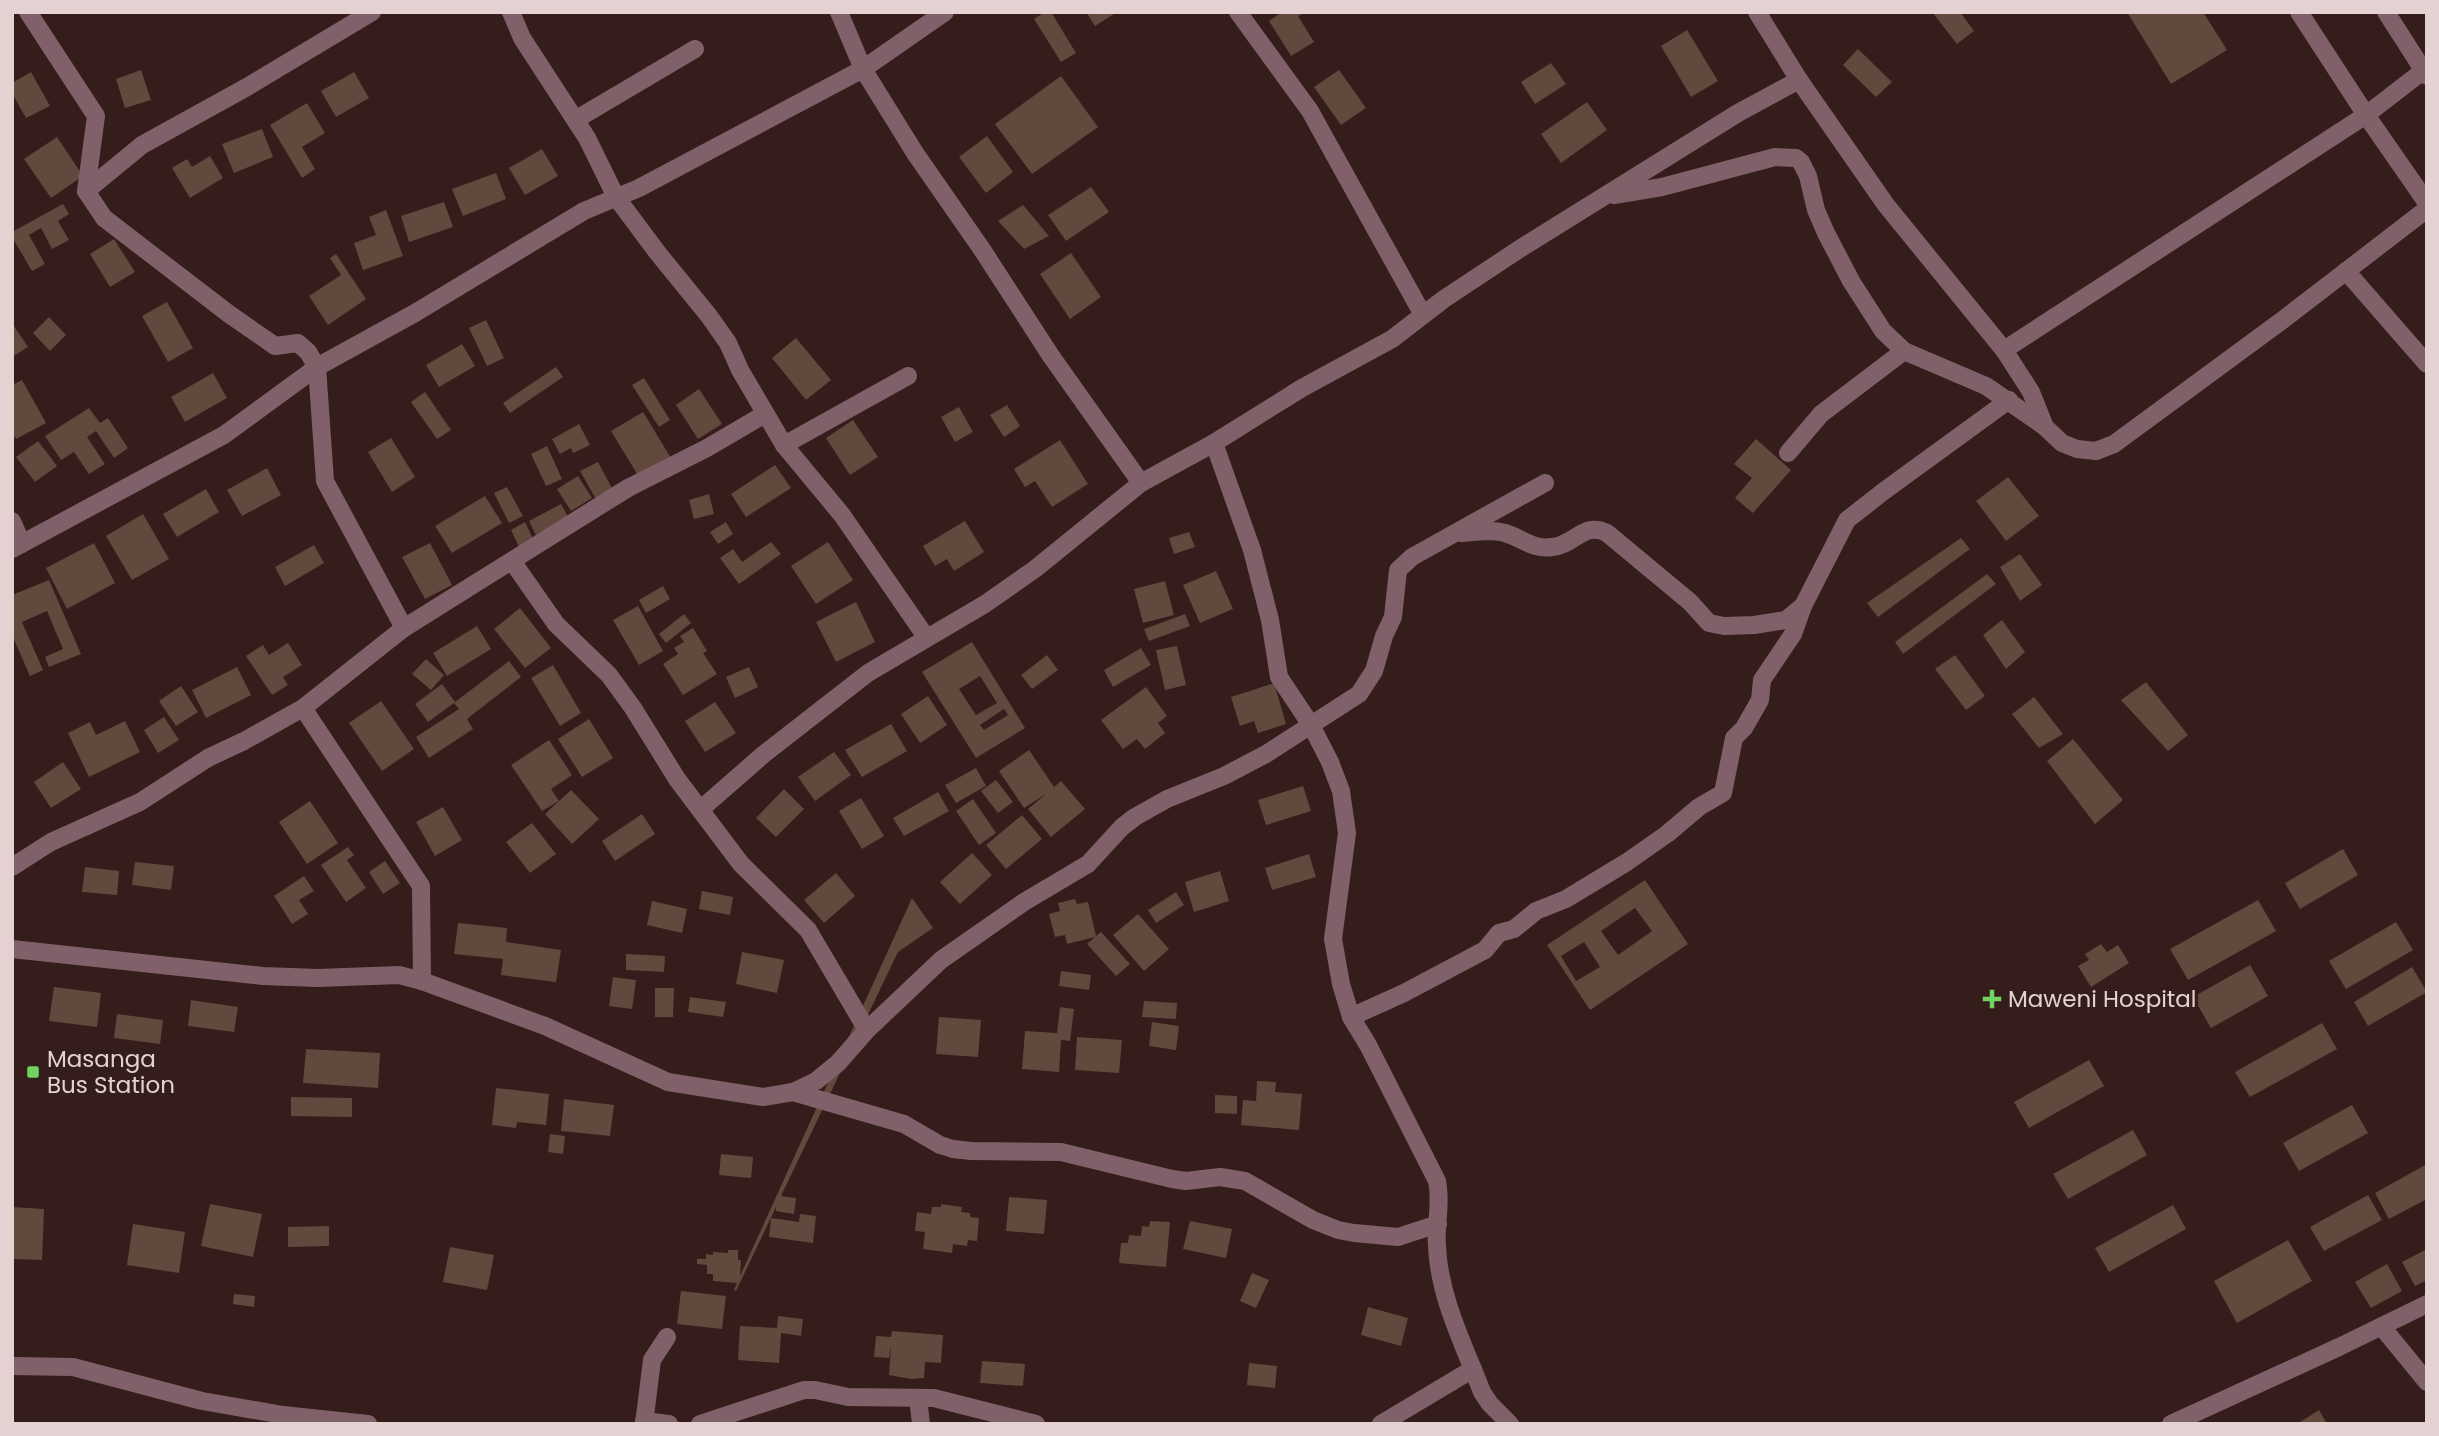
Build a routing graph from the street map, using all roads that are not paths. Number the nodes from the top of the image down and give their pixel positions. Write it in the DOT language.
graph roads {
  1 [pos="28,12"];
  2 [pos="372,12"];
  3 [pos="511,12"];
  4 [pos="838,12"];
  5 [pos="945,12"];
  6 [pos="1238,12"];
  7 [pos="1757,12"];
  8 [pos="2299,12"];
  9 [pos="2393,15"];
  10 [pos="695,49"];
  11 [pos="863,69"];
  12 [pos="2425,74"];
  13 [pos="1799,80"];
  14 [pos="2366,115"];
  15 [pos="575,120"];
  16 [pos="86,191"];
  17 [pos="616,197"];
  18 [pos="1604,197"];
  19 [pos="2427,203"];
  20 [pos="2427,209"];
  21 [pos="2346,271"];
  22 [pos="1423,315"];
  23 [pos="2004,350"];
  24 [pos="1904,351"];
  25 [pos="2427,364"];
  26 [pos="317,367"];
  27 [pos="908,376"];
  28 [pos="2009,400"];
  29 [pos="765,414"];
  30 [pos="2045,427"];
  31 [pos="1214,443"];
  32 [pos="784,445"];
  33 [pos="1788,453"];
  34 [pos="1545,482"];
  35 [pos="1142,483"];
  36 [pos="12,521"];
  37 [pos="1456,534"];
  38 [pos="17,547"];
  39 [pos="512,561"];
  40 [pos="1803,606"];
  41 [pos="404,628"];
  42 [pos="926,637"];
  43 [pos="303,708"];
  44 [pos="1311,725"];
  45 [pos="701,809"];
  46 [pos="12,867"];
  47 [pos="12,948"];
  48 [pos="422,981"];
  49 [pos="1350,1017"];
  50 [pos="867,1030"];
  51 [pos="793,1092"];
  52 [pos="1438,1224"];
  53 [pos="2427,1304"];
  54 [pos="2382,1327"];
  55 [pos="667,1337"];
  56 [pos="12,1366"];
  57 [pos="1473,1368"];
  58 [pos="2427,1382"];
  59 [pos="918,1398"];
  60 [pos="323,1421"];
  61 [pos="644,1423"];
  62 [pos="368,1424"];
  63 [pos="669,1424"];
  64 [pos="700,1424"];
  65 [pos="921,1424"];
  66 [pos="1035,1424"];
  67 [pos="1381,1424"];
  68 [pos="1510,1424"];
  69 [pos="2171,1424"];
  1 -- 16 [label="street"];
  2 -- 16 [label="street"];
  3 -- 15 [label="street"];
  4 -- 11 [label="street"];
  5 -- 11 [label="street"];
  6 -- 22 [label="street"];
  7 -- 13 [label="street"];
  8 -- 14 [label="street"];
  9 -- 12 [label="street"];
  10 -- 15 [label="street"];
  11 -- 17 [label="street"];
  11 -- 35 [label="street"];
  12 -- 14 [label="street"];
  13 -- 18 [label="street"];
  13 -- 23 [label="street"];
  14 -- 19 [label="street"];
  14 -- 23 [label="street"];
  15 -- 17 [label="street"];
  16 -- 26 [label="street"];
  17 -- 26 [label="street"];
  17 -- 29 [label="street"];
  18 -- 22 [label="street"];
  18 -- 24 [label="street"];
  20 -- 21 [label="street"];
  21 -- 25 [label="street"];
  21 -- 30 [label="street"];
  22 -- 31 [label="street"];
  23 -- 30 [label="street"];
  24 -- 28 [label="street"];
  24 -- 33 [label="street"];
  26 -- 38 [label="street"];
  26 -- 41 [label="street"];
  27 -- 32 [label="street"];
  28 -- 30 [label="street"];
  28 -- 40 [label="street"];
  29 -- 32 [label="street"];
  29 -- 39 [label="street"];
  31 -- 35 [label="street"];
  31 -- 44 [label="street"];
  32 -- 42 [label="street"];
  34 -- 37 [label="street"];
  35 -- 42 [label="street"];
  36 -- 38 [label="street"];
  37 -- 40 [label="street"];
  37 -- 44 [label="street"];
  39 -- 41 [label="street"];
  39 -- 45 [label="street"];
  40 -- 49 [label="street"];
  41 -- 43 [label="street"];
  42 -- 45 [label="street"];
  43 -- 46 [label="street"];
  43 -- 48 [label="street"];
  44 -- 49 [label="street"];
  44 -- 50 [label="street"];
  45 -- 50 [label="street"];
  47 -- 48 [label="street"];
  48 -- 51 [label="street"];
  49 -- 52 [label="street"];
  50 -- 51 [label="street"];
  51 -- 52 [label="street"];
  52 -- 57 [label="street"];
  53 -- 54 [label="street"];
  54 -- 58 [label="street"];
  54 -- 69 [label="street"];
  55 -- 61 [label="street"];
  56 -- 60 [label="street"];
  57 -- 67 [label="street"];
  57 -- 68 [label="street"];
  59 -- 64 [label="street"];
  59 -- 65 [label="street"];
  59 -- 66 [label="street"];
  60 -- 62 [label="street"];
  61 -- 63 [label="street"];
}
